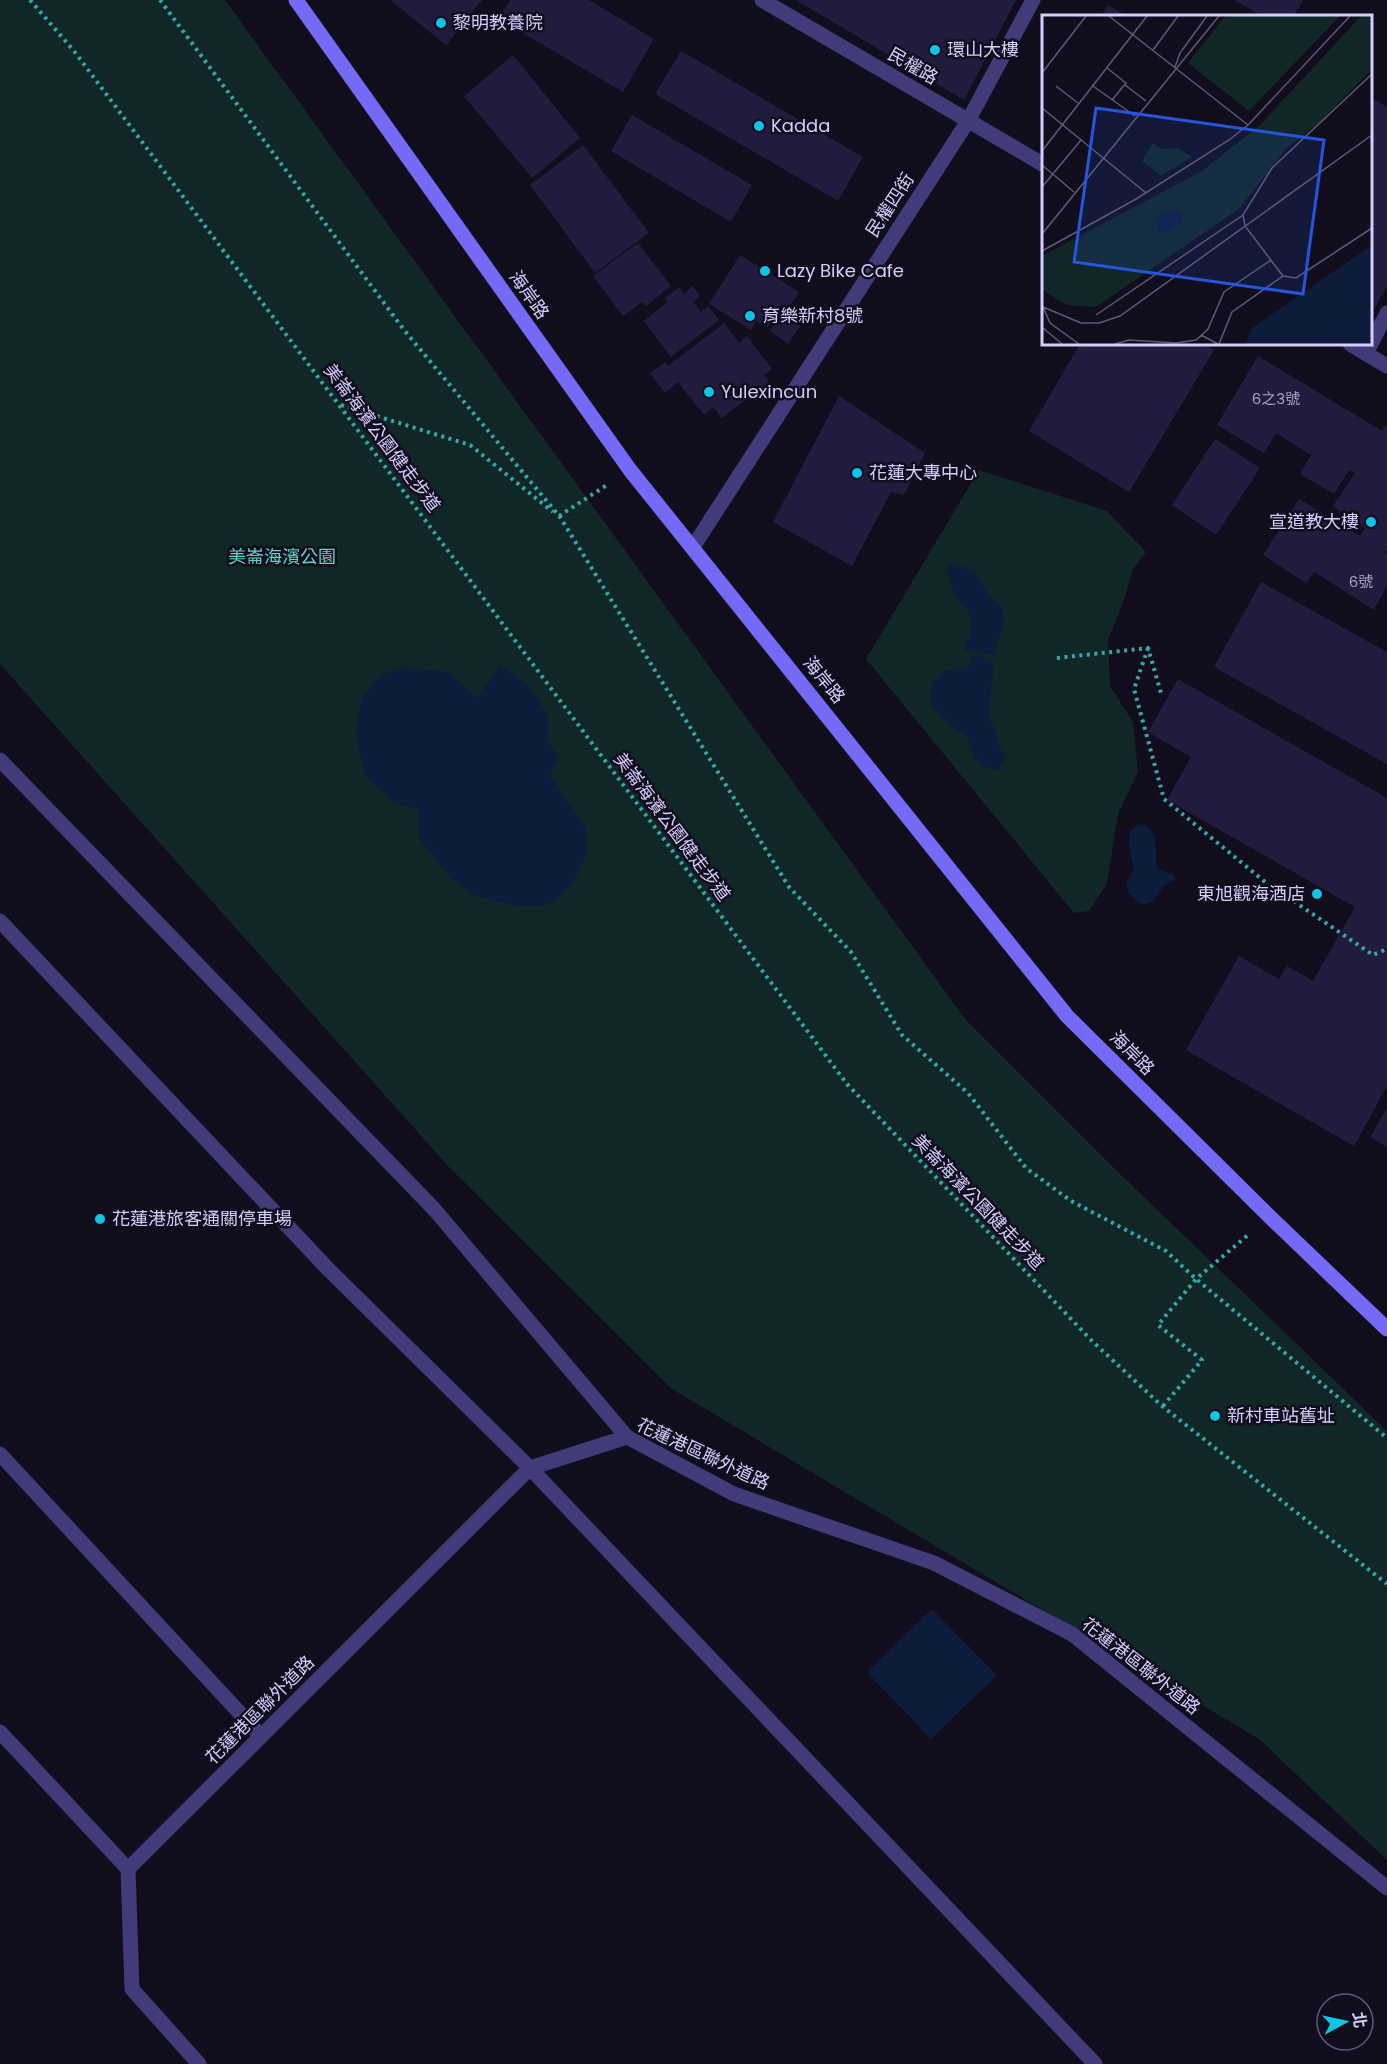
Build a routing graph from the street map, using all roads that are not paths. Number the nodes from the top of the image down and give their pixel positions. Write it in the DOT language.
graph roads {
  1 [pos="296,0"];
  2 [pos="762,0"];
  3 [pos="1033,0"];
  4 [pos="968,121"];
  5 [pos="1042,164"];
  6 [pos="1387,313"];
  7 [pos="1372,342"];
  8 [pos="1352,345"];
  9 [pos="1370,345"];
  10 [pos="1366,353"];
  11 [pos="1387,366"];
  12 [pos="693,547"];
  13 [pos="0,760"];
  14 [pos="0,921"];
  15 [pos="1387,1329"];
  16 [pos="627,1437"];
  17 [pos="0,1454"];
  18 [pos="530,1468"];
  19 [pos="0,1732"];
  20 [pos="261,1736"];
  21 [pos="128,1869"];
  22 [pos="1387,1888"];
  23 [pos="199,2064"];
  24 [pos="1095,2064"];
  1 -- 12 [label="main road, 海岸路"];
  2 -- 4 [label="street, 民權路"];
  3 -- 4 [label="street, 民權四街"];
  4 -- 5 [label="street, 民權路"];
  4 -- 12 [label="street, 民權四街"];
  6 -- 7 [label="street"];
  8 -- 10 [label="street"];
  9 -- 10 [label="street"];
  10 -- 11 [label="street"];
  12 -- 15 [label="main road, 海岸路"];
  13 -- 16 [label="street"];
  14 -- 18 [label="street"];
  16 -- 18 [label="street, 花蓮港區聯外道路"];
  16 -- 22 [label="street, 花蓮港區聯外道路"];
  17 -- 20 [label="street"];
  18 -- 20 [label="street, 花蓮港區聯外道路"];
  18 -- 24 [label="street"];
  19 -- 21 [label="street"];
  20 -- 21 [label="street, 花蓮港區聯外道路"];
  21 -- 23 [label="street"];
}
